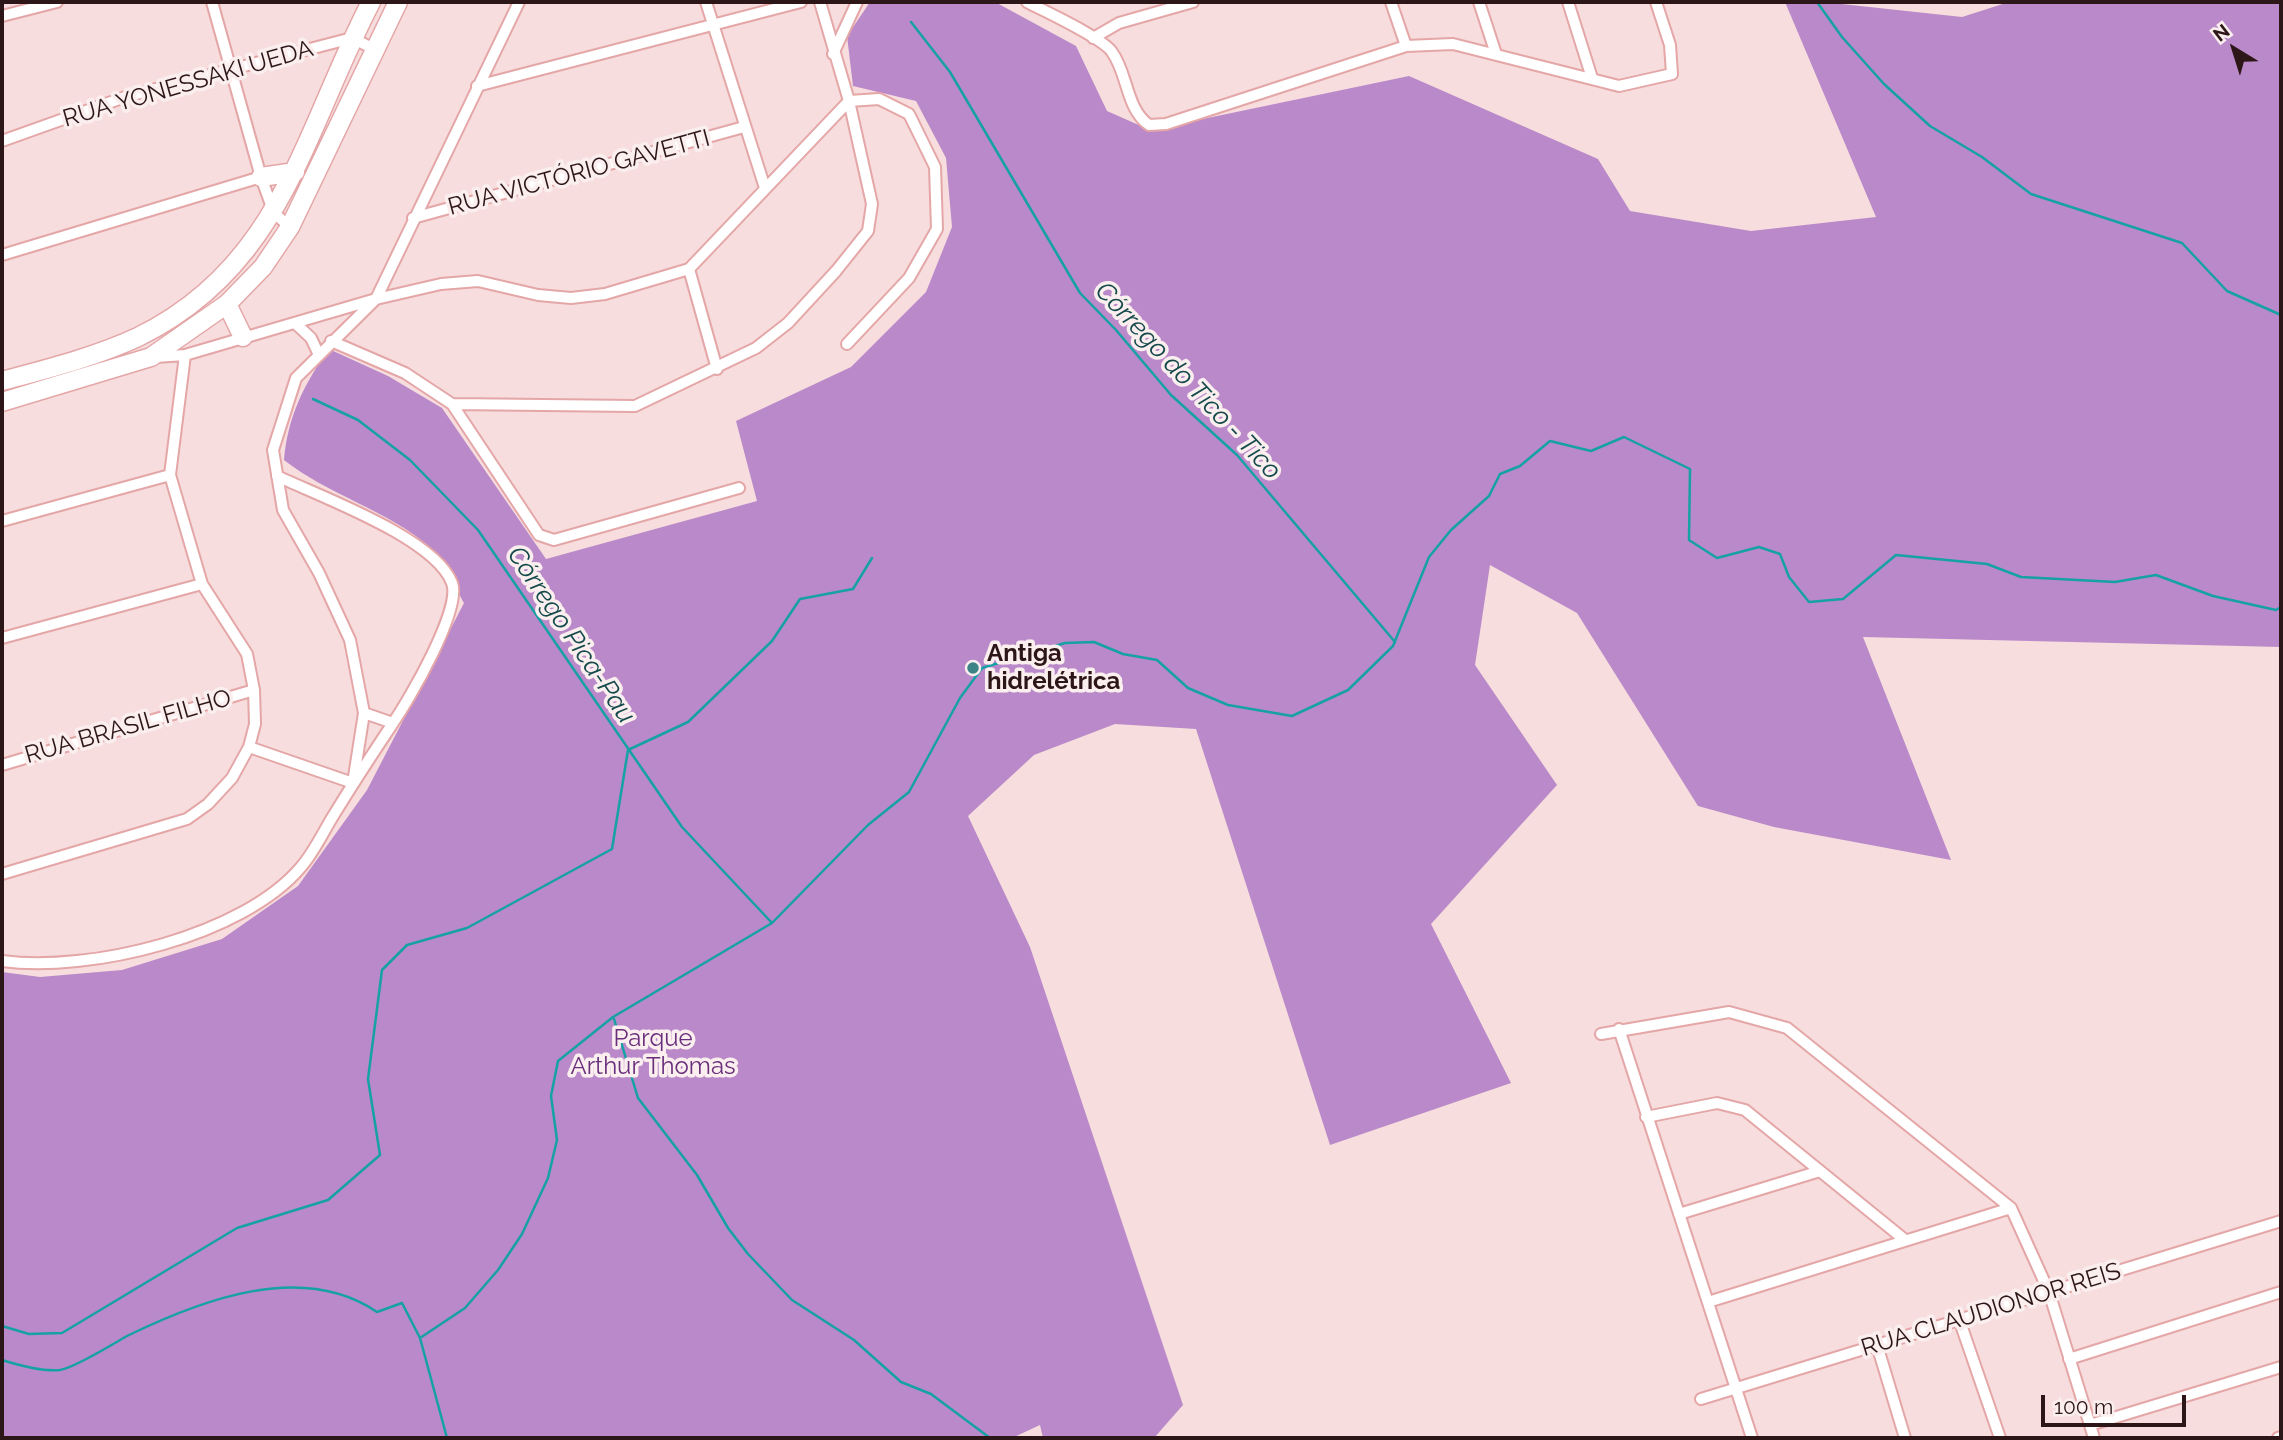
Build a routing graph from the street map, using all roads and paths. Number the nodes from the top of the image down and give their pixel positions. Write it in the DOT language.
graph roads {
  1 [pos="56,2"];
  2 [pos="212,2"];
  3 [pos="371,2"];
  4 [pos="398,2"];
  5 [pos="519,2"];
  6 [pos="706,2"];
  7 [pos="801,2"];
  8 [pos="820,2"];
  9 [pos="857,2"];
  10 [pos="1027,2"];
  11 [pos="1193,2"];
  12 [pos="1391,2"];
  13 [pos="1479,2"];
  14 [pos="1568,2"];
  15 [pos="1656,2"];
  16 [pos="2,16"];
  17 [pos="713,24"];
  18 [pos="352,38"];
  19 [pos="1093,38"];
  20 [pos="1406,46"];
  21 [pos="373,49"];
  22 [pos="833,54"];
  23 [pos="1496,54"];
  24 [pos="231,69"];
  25 [pos="1592,78"];
  26 [pos="477,86"];
  27 [pos="849,101"];
  28 [pos="744,127"];
  29 [pos="2,141"];
  30 [pos="295,172"];
  31 [pos="261,177"];
  32 [pos="765,188"];
  33 [pos="274,213"];
  34 [pos="413,218"];
  35 [pos="290,227"];
  36 [pos="2,254"];
  37 [pos="688,269"];
  38 [pos="376,299"];
  39 [pos="227,304"];
  40 [pos="296,324"];
  41 [pos="243,337"];
  42 [pos="331,341"];
  43 [pos="847,344"];
  44 [pos="318,353"];
  45 [pos="185,355"];
  46 [pos="151,357"];
  47 [pos="717,369"];
  48 [pos="2,382"];
  49 [pos="2,402"];
  50 [pos="452,404"];
  51 [pos="170,475"];
  52 [pos="277,476"];
  53 [pos="739,488"];
  54 [pos="2,521"];
  55 [pos="202,584"];
  56 [pos="2,638"];
  57 [pos="254,690"];
  58 [pos="364,713"];
  59 [pos="393,723"];
  60 [pos="250,747"];
  61 [pos="2,765"];
  62 [pos="353,783"];
  63 [pos="2,874"];
  64 [pos="2,961"];
  65 [pos="1619,1028"];
  66 [pos="1601,1034"];
  67 [pos="1646,1117"];
  68 [pos="1820,1171"];
  69 [pos="2011,1208"];
  70 [pos="1679,1214"];
  71 [pos="2281,1220"];
  72 [pos="1905,1240"];
  73 [pos="2049,1292"];
  74 [pos="2281,1292"];
  75 [pos="1708,1302"];
  76 [pos="1959,1319"];
  77 [pos="1877,1345"];
  78 [pos="2070,1359"];
  79 [pos="2281,1367"];
  80 [pos="1736,1388"];
  81 [pos="1702,1399"];
  82 [pos="2090,1425"];
  83 [pos="1752,1438"];
  84 [pos="1905,1438"];
  85 [pos="2000,1438"];
  86 [pos="2094,1438"];
  1 -- 16 [label="street"];
  2 -- 24 [label="street"];
  3 -- 18 [label="main road"];
  4 -- 21 [label="main road"];
  5 -- 26 [label="street"];
  6 -- 17 [label="street"];
  7 -- 17 [label="street"];
  8 -- 22 [label="street"];
  9 -- 22 [label="street"];
  10 -- 19 [label="street"];
  11 -- 19 [label="street"];
  12 -- 20 [label="street"];
  13 -- 23 [label="street"];
  14 -- 25 [label="street"];
  15 -- 25 [label="street"];
  17 -- 26 [label="street"];
  17 -- 28 [label="street"];
  18 -- 21 [label="street"];
  18 -- 24 [label="street, RUA YONESSAKI UEDA"];
  18 -- 30 [label="main road"];
  19 -- 20 [label="street"];
  20 -- 23 [label="street"];
  21 -- 35 [label="main road"];
  22 -- 27 [label="street"];
  23 -- 25 [label="street"];
  24 -- 29 [label="street, RUA YONESSAKI UEDA"];
  24 -- 31 [label="street"];
  26 -- 34 [label="street"];
  27 -- 32 [label="street"];
  27 -- 43 [label="street"];
  27 -- 47 [label="street"];
  28 -- 32 [label="street"];
  28 -- 34 [label="street, RUA VICTÓRIO GAVETTI"];
  30 -- 31 [label="main road"];
  30 -- 33 [label="main road"];
  31 -- 33 [label="street"];
  31 -- 36 [label="street"];
  32 -- 37 [label="street"];
  33 -- 35 [label="street"];
  33 -- 48 [label="main road"];
  34 -- 38 [label="street"];
  35 -- 39 [label="main road"];
  37 -- 38 [label="street"];
  37 -- 47 [label="street"];
  38 -- 40 [label="street"];
  38 -- 42 [label="street"];
  39 -- 41 [label="main road"];
  39 -- 46 [label="main road"];
  40 -- 41 [label="street"];
  40 -- 44 [label="street"];
  41 -- 45 [label="street"];
  42 -- 44 [label="street"];
  42 -- 50 [label="street"];
  44 -- 52 [label="street"];
  45 -- 46 [label="street"];
  45 -- 51 [label="street"];
  46 -- 49 [label="main road"];
  47 -- 50 [label="street"];
  50 -- 53 [label="street"];
  51 -- 54 [label="street"];
  51 -- 55 [label="street"];
  52 -- 58 [label="street"];
  52 -- 59 [label="street"];
  55 -- 56 [label="street"];
  55 -- 57 [label="street"];
  57 -- 60 [label="street"];
  57 -- 61 [label="street, RUA BRASIL FILHO"];
  58 -- 59 [label="street"];
  58 -- 62 [label="street"];
  59 -- 62 [label="street"];
  60 -- 62 [label="street"];
  60 -- 63 [label="street"];
  62 -- 64 [label="street"];
  65 -- 66 [label="street"];
  65 -- 67 [label="street"];
  65 -- 69 [label="street"];
  67 -- 68 [label="street"];
  67 -- 70 [label="street"];
  68 -- 70 [label="street"];
  68 -- 72 [label="street"];
  69 -- 72 [label="street"];
  69 -- 73 [label="street"];
  70 -- 75 [label="street"];
  71 -- 73 [label="street, RUA CLAUDIONOR REIS"];
  72 -- 75 [label="street"];
  73 -- 76 [label="street, RUA CLAUDIONOR REIS"];
  73 -- 78 [label="street"];
  74 -- 78 [label="street"];
  75 -- 80 [label="street"];
  76 -- 77 [label="street, RUA CLAUDIONOR REIS"];
  76 -- 85 [label="street"];
  77 -- 80 [label="street, RUA CLAUDIONOR REIS"];
  77 -- 84 [label="street"];
  78 -- 82 [label="street"];
  79 -- 82 [label="street"];
  80 -- 81 [label="street, RUA CLAUDIONOR REIS"];
  80 -- 83 [label="street"];
  82 -- 86 [label="street"];
}
